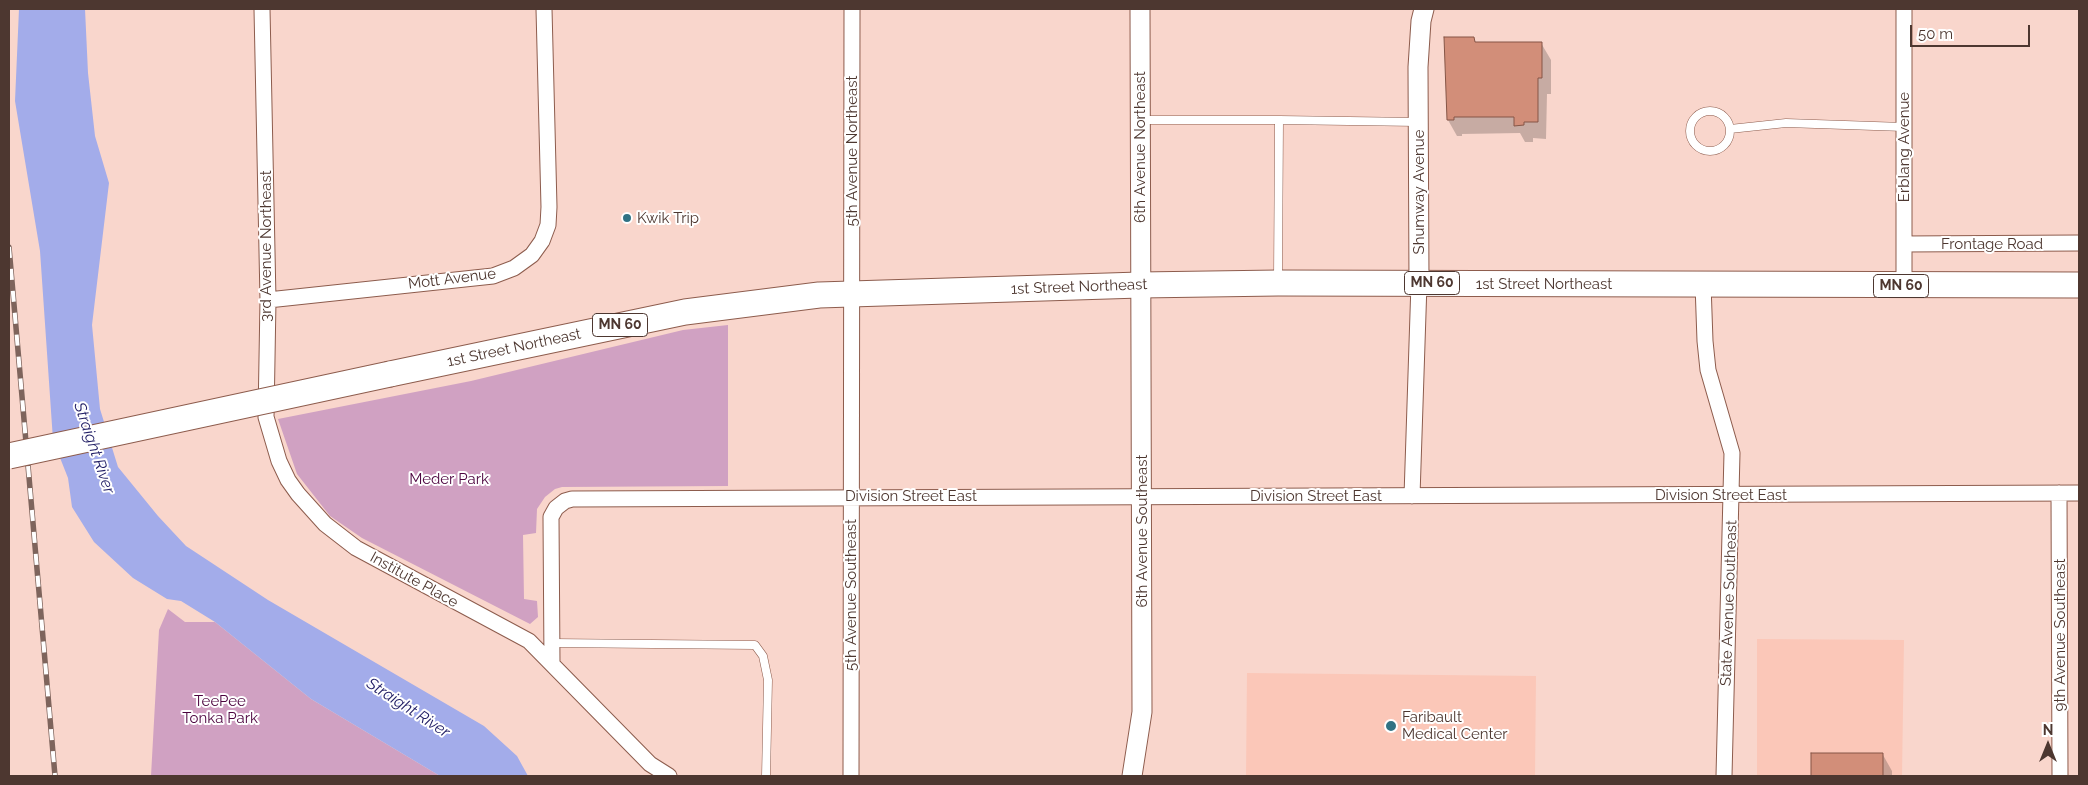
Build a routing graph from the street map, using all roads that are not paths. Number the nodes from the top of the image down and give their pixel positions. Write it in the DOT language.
graph roads {
  1 [pos="262,9"];
  2 [pos="544,9"];
  3 [pos="852,9"];
  4 [pos="1140,9"];
  5 [pos="1424,9"];
  6 [pos="1904,9"];
  7 [pos="1140,120"];
  8 [pos="1279,120"];
  9 [pos="1418,122"];
  10 [pos="1904,127"];
  11 [pos="1730,129"];
  12 [pos="2079,243"];
  13 [pos="1904,244"];
  14 [pos="1278,283"];
  15 [pos="1419,283"];
  16 [pos="1703,284"];
  17 [pos="1140,285"];
  18 [pos="2079,285"];
  19 [pos="1904,286"];
  20 [pos="852,294"];
  21 [pos="268,300"];
  22 [pos="9,456"];
  23 [pos="288,480"];
  24 [pos="2079,492"];
  25 [pos="2059,493"];
  26 [pos="1142,495"];
  27 [pos="1732,495"];
  28 [pos="850,496"];
  29 [pos="1412,496"];
  30 [pos="552,643"];
  31 [pos="552,664"];
  32 [pos="669,776"];
  33 [pos="766,776"];
  34 [pos="852,776"];
  35 [pos="1132,776"];
  36 [pos="1724,776"];
  37 [pos="2060,776"];
  1 -- 21 [label="street, 3rd Avenue Northeast"];
  2 -- 21 [label="street, Mott Avenue"];
  3 -- 20 [label="street, 5th Avenue Northeast"];
  4 -- 7 [label="street, 6th Avenue Northeast"];
  5 -- 9 [label="street, Shumway Avenue"];
  6 -- 10 [label="street, Erblang Avenue"];
  7 -- 8 [label="lane"];
  7 -- 17 [label="street, 6th Avenue Northeast"];
  8 -- 9 [label="lane"];
  8 -- 14 [label="lane"];
  9 -- 15 [label="street, Shumway Avenue"];
  10 -- 11 [label="lane"];
  10 -- 13 [label="street, Erblang Avenue"];
  11 -- 11 [label="lane"];
  12 -- 13 [label="street, Frontage Road"];
  13 -- 19 [label="street, Erblang Avenue"];
  14 -- 15 [label="main road, 1st Street Northeast / MN 60"];
  14 -- 17 [label="main road, 1st Street Northeast / MN 60"];
  15 -- 16 [label="main road, 1st Street Northeast / MN 60"];
  15 -- 29 [label="street, Shumway Avenue"];
  16 -- 19 [label="main road, 1st Street Northeast / MN 60"];
  16 -- 27 [label="street, State Avenue Southeast"];
  17 -- 20 [label="main road, 1st Street Northeast / MN 60"];
  17 -- 26 [label="street, 6th Avenue Southeast"];
  18 -- 19 [label="main road, 1st Street Northeast / MN 60"];
  20 -- 22 [label="main road, 1st Street Northeast / MN 60, bridge"];
  20 -- 28 [label="street, 5th Avenue Southeast"];
  21 -- 23 [label="street, 3rd Avenue Northeast"];
  23 -- 31 [label="street, Institute Place"];
  24 -- 25 [label="street, Division Street East"];
  25 -- 27 [label="street, Division Street East"];
  25 -- 37 [label="street, 9th Avenue Southeast"];
  26 -- 28 [label="street, Division Street East"];
  26 -- 29 [label="street, Division Street East"];
  26 -- 35 [label="street, 6th Avenue Southeast"];
  27 -- 29 [label="street, Division Street East"];
  27 -- 36 [label="street, State Avenue Southeast"];
  28 -- 30 [label="street, Division Street East"];
  28 -- 34 [label="street, 5th Avenue Southeast"];
  30 -- 31 [label="street"];
  30 -- 33 [label="lane"];
  31 -- 32 [label="street, Institute Place"];
}
